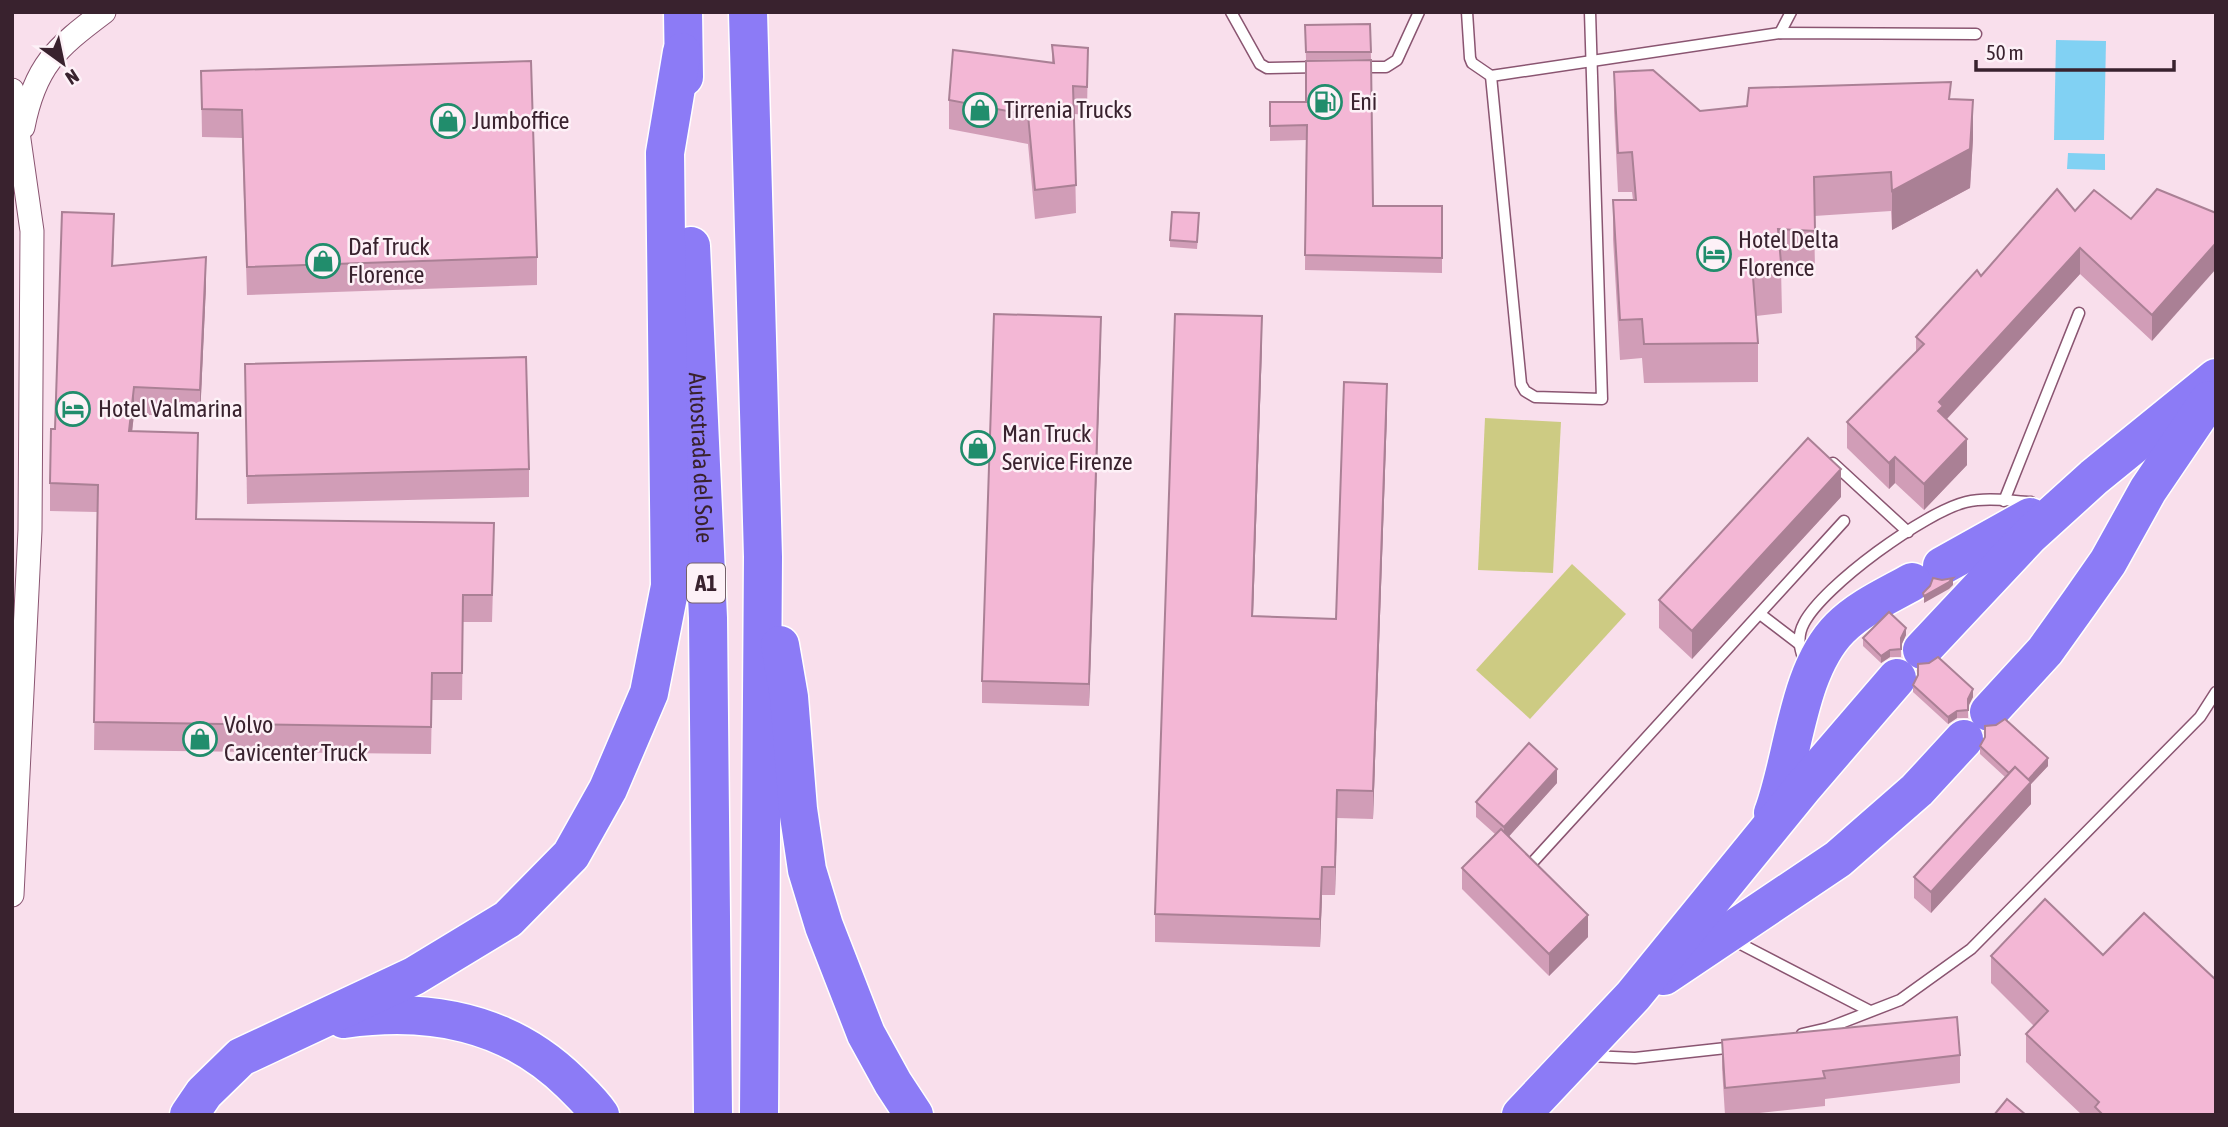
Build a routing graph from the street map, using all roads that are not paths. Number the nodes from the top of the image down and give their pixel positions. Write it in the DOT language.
graph roads {
  1 [pos="104,12"];
  2 [pos="1231,12"];
  3 [pos="1419,12"];
  4 [pos="1467,12"];
  5 [pos="1590,12"];
  6 [pos="1791,12"];
  7 [pos="748,20"];
  8 [pos="683,32"];
  9 [pos="1780,33"];
  10 [pos="1976,34"];
  11 [pos="1592,61"];
  12 [pos="1333,67"];
  13 [pos="1346,67"];
  14 [pos="1491,76"];
  15 [pos="12,90"];
  16 [pos="20,147"];
  17 [pos="12,306"];
  18 [pos="2079,313"];
  19 [pos="30,344"];
  20 [pos="2216,378"];
  21 [pos="2216,389"];
  22 [pos="1832,463"];
  23 [pos="2094,477"];
  24 [pos="2004,500"];
  25 [pos="2039,503"];
  26 [pos="1844,521"];
  27 [pos="1908,532"];
  28 [pos="763,557"];
  29 [pos="1760,614"];
  30 [pos="1922,650"];
  31 [pos="1803,660"];
  32 [pos="1897,678"];
  33 [pos="2216,692"];
  34 [pos="14,818"];
  35 [pos="1765,834"];
  36 [pos="1532,863"];
  37 [pos="12,895"];
  38 [pos="1725,936"];
  39 [pos="1633,996"];
  40 [pos="1870,1011"];
  41 [pos="310,1024"];
  42 [pos="1791,1036"];
  43 [pos="1741,1046"];
  44 [pos="1578,1055"];
  45 [pos="189,1115"];
  46 [pos="600,1115"];
  47 [pos="713,1115"];
  48 [pos="760,1115"];
  49 [pos="914,1115"];
  50 [pos="1521,1115"];
  1 -- 16 [label="street"];
  2 -- 12 [label="lane"];
  3 -- 13 [label="lane"];
  4 -- 14 [label="lane"];
  5 -- 11 [label="lane"];
  6 -- 9 [label="lane"];
  7 -- 28 [label="highway"];
  8 -- 41 [label="highway"];
  8 -- 47 [label="highway, Autostrada del Sole / A1"];
  9 -- 10 [label="lane"];
  9 -- 11 [label="lane"];
  11 -- 14 [label="lane"];
  11 -- 14 [label="lane"];
  15 -- 16 [label="street"];
  16 -- 19 [label="street"];
  17 -- 19 [label="street"];
  18 -- 24 [label="lane"];
  19 -- 34 [label="street"];
  20 -- 23 [label="highway"];
  21 -- 38 [label="highway"];
  22 -- 27 [label="lane"];
  23 -- 30 [label="highway"];
  23 -- 31 [label="highway"];
  24 -- 25 [label="lane"];
  24 -- 27 [label="lane"];
  26 -- 29 [label="lane"];
  27 -- 31 [label="lane"];
  28 -- 48 [label="highway"];
  28 -- 49 [label="highway"];
  29 -- 31 [label="lane"];
  29 -- 36 [label="lane"];
  31 -- 35 [label="highway"];
  32 -- 35 [label="highway"];
  33 -- 40 [label="lane"];
  34 -- 37 [label="street"];
  35 -- 39 [label="highway"];
  38 -- 39 [label="highway"];
  38 -- 40 [label="lane"];
  39 -- 44 [label="highway"];
  40 -- 42 [label="lane"];
  41 -- 45 [label="highway"];
  41 -- 46 [label="highway"];
  43 -- 44 [label="lane"];
  44 -- 50 [label="highway"];
}
